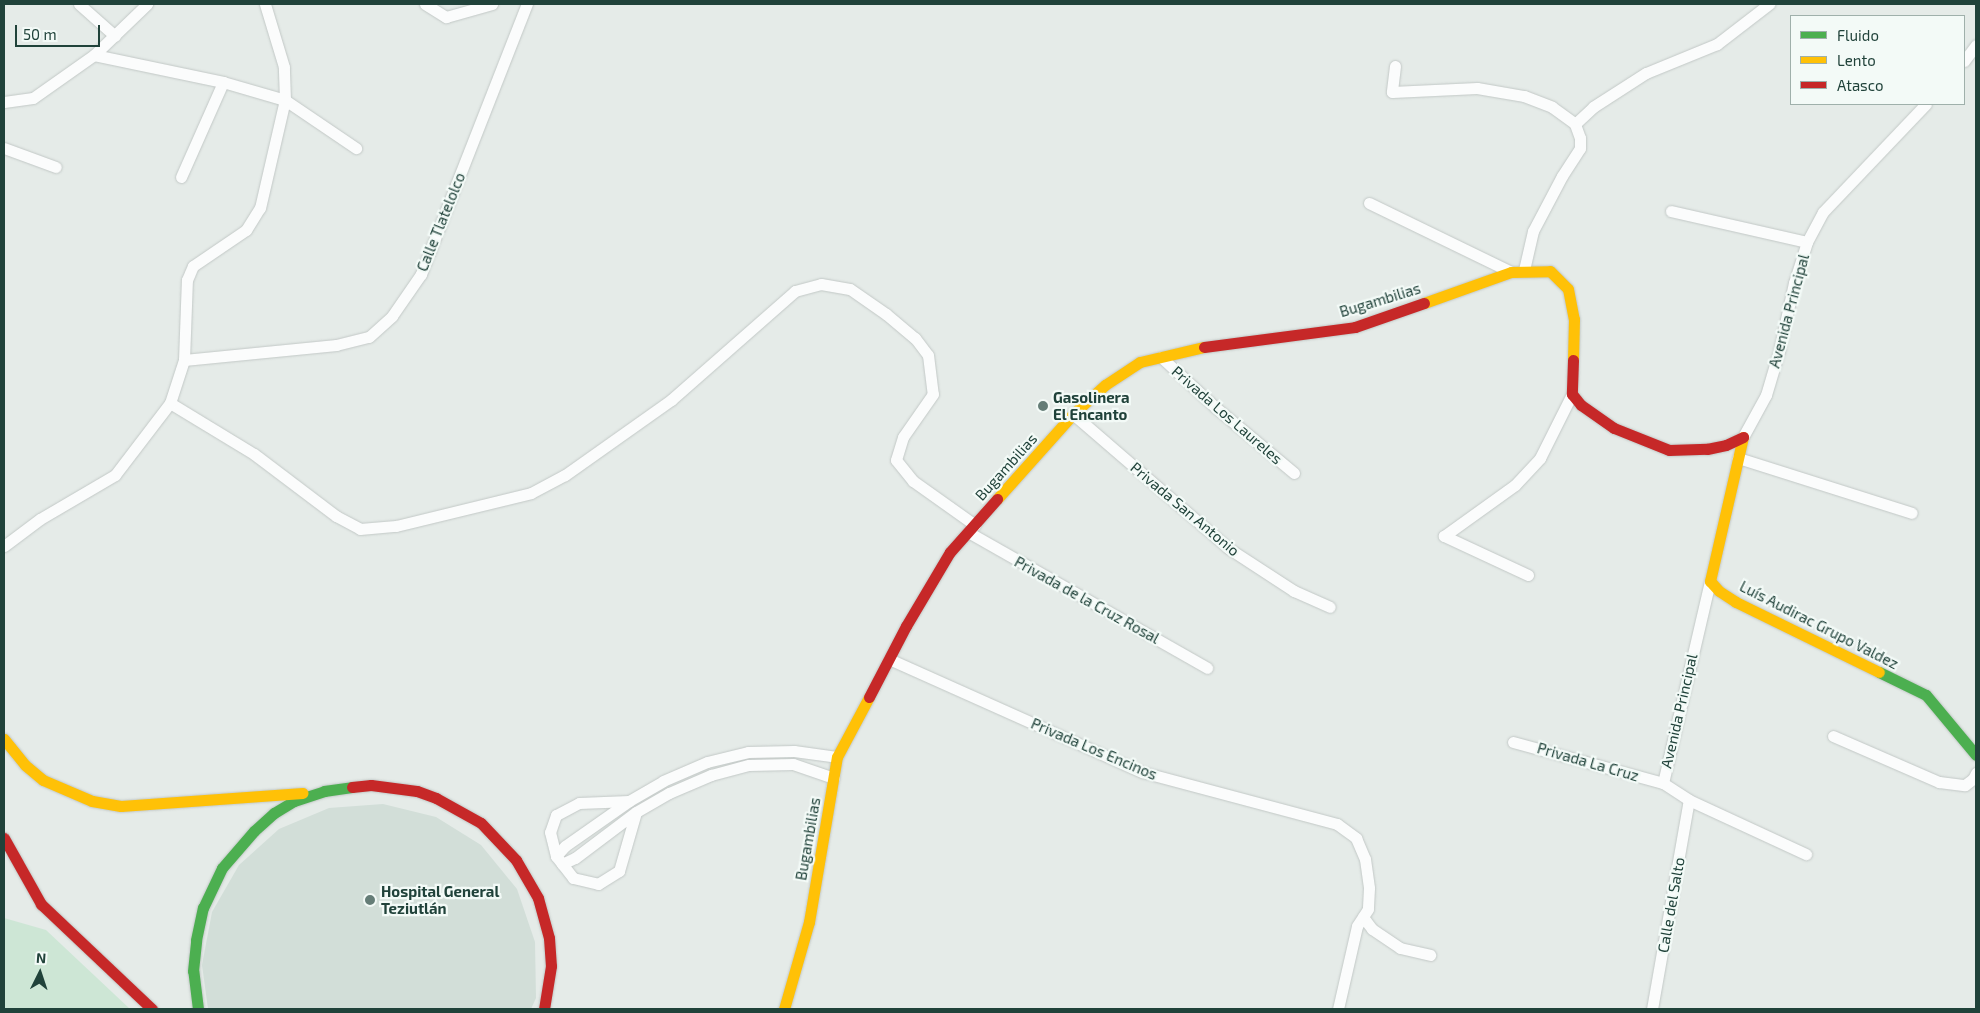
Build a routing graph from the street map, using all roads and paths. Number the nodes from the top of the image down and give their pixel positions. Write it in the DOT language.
graph roads {
  1 [pos="79,4"];
  2 [pos="147,4"];
  3 [pos="265,4"];
  4 [pos="425,4"];
  5 [pos="492,4"];
  6 [pos="527,4"];
  7 [pos="1769,4"];
  8 [pos="115,36"];
  9 [pos="1976,45"];
  10 [pos="94,55"];
  11 [pos="1965,60"];
  12 [pos="1395,66"];
  13 [pos="223,82"];
  14 [pos="285,100"];
  15 [pos="4,102"];
  16 [pos="1925,105"];
  17 [pos="1575,124"];
  18 [pos="4,148"];
  19 [pos="356,148"];
  20 [pos="56,167"];
  21 [pos="181,178"];
  22 [pos="1369,203"];
  23 [pos="1671,211"];
  24 [pos="1807,242"];
  25 [pos="1524,270"];
  26 [pos="1511,272"];
  27 [pos="1161,356"];
  28 [pos="184,360"];
  29 [pos="1572,394"];
  30 [pos="170,403"];
  31 [pos="1073,414"];
  32 [pos="1742,437"];
  33 [pos="1738,458"];
  34 [pos="1294,473"];
  35 [pos="1912,513"];
  36 [pos="971,528"];
  37 [pos="4,546"];
  38 [pos="1528,575"];
  39 [pos="1710,580"];
  40 [pos="1330,608"];
  41 [pos="889,659"];
  42 [pos="1207,668"];
  43 [pos="1833,736"];
  44 [pos="4,739"];
  45 [pos="1513,742"];
  46 [pos="1976,755"];
  47 [pos="837,757"];
  48 [pos="1976,773"];
  49 [pos="834,778"];
  50 [pos="1662,783"];
  51 [pos="324,791"];
  52 [pos="1689,800"];
  53 [pos="628,801"];
  54 [pos="636,812"];
  55 [pos="4,840"];
  56 [pos="1806,854"];
  57 [pos="559,860"];
  58 [pos="1363,917"];
  59 [pos="1430,955"];
  60 [pos="152,1009"];
  61 [pos="198,1009"];
  62 [pos="544,1009"];
  63 [pos="784,1009"];
  64 [pos="1338,1009"];
  65 [pos="1652,1009"];
  1 -- 8 [label="street"];
  2 -- 8 [label="street"];
  3 -- 14 [label="street"];
  4 -- 5 [label="street"];
  6 -- 28 [label="street, Calle Tlatelolco"];
  7 -- 17 [label="street"];
  8 -- 10 [label="street"];
  9 -- 11 [label="street"];
  10 -- 13 [label="street"];
  10 -- 15 [label="street"];
  12 -- 17 [label="street"];
  13 -- 14 [label="street"];
  13 -- 21 [label="street"];
  14 -- 19 [label="street"];
  14 -- 28 [label="street"];
  16 -- 24 [label="street, Avenida Principal"];
  17 -- 25 [label="street"];
  18 -- 20 [label="street"];
  22 -- 26 [label="street"];
  23 -- 24 [label="street"];
  24 -- 32 [label="street, Avenida Principal"];
  25 -- 26 [label="main road, Bugambilias"];
  25 -- 29 [label="main road, Bugambilias"];
  26 -- 27 [label="main road, Bugambilias"];
  27 -- 31 [label="main road, Bugambilias"];
  27 -- 34 [label="street, Privada Los Laureles"];
  28 -- 30 [label="street"];
  29 -- 32 [label="main road"];
  29 -- 38 [label="street"];
  30 -- 36 [label="street, Privada de la Cruz Rosal"];
  30 -- 37 [label="street"];
  31 -- 36 [label="main road, Bugambilias"];
  31 -- 40 [label="street, Privada San Antonio"];
  32 -- 33 [label="main road"];
  33 -- 35 [label="street"];
  33 -- 39 [label="main road"];
  36 -- 41 [label="main road, Bugambilias"];
  36 -- 42 [label="street, Privada de la Cruz Rosal"];
  39 -- 46 [label="main road, Luís Audirac Grupo Valdez"];
  39 -- 50 [label="street, Avenida Principal"];
  41 -- 47 [label="main road, Bugambilias"];
  41 -- 58 [label="street, Privada Los Encinos"];
  43 -- 48 [label="street"];
  44 -- 51 [label="main road"];
  45 -- 50 [label="street, Privada La Cruz"];
  47 -- 49 [label="main road, Bugambilias"];
  47 -- 53 [label="street"];
  49 -- 54 [label="street"];
  49 -- 63 [label="main road, Bugambilias"];
  50 -- 52 [label="street, Privada La Cruz"];
  51 -- 61 [label="main road"];
  51 -- 62 [label="main road"];
  52 -- 56 [label="street, Privada La Cruz"];
  52 -- 65 [label="street, Calle del Salto"];
  53 -- 57 [label="street"];
  53 -- 57 [label="street"];
  54 -- 57 [label="street"];
  54 -- 57 [label="street"];
  55 -- 60 [label="main road"];
  58 -- 59 [label="street"];
  58 -- 64 [label="street"];
}
